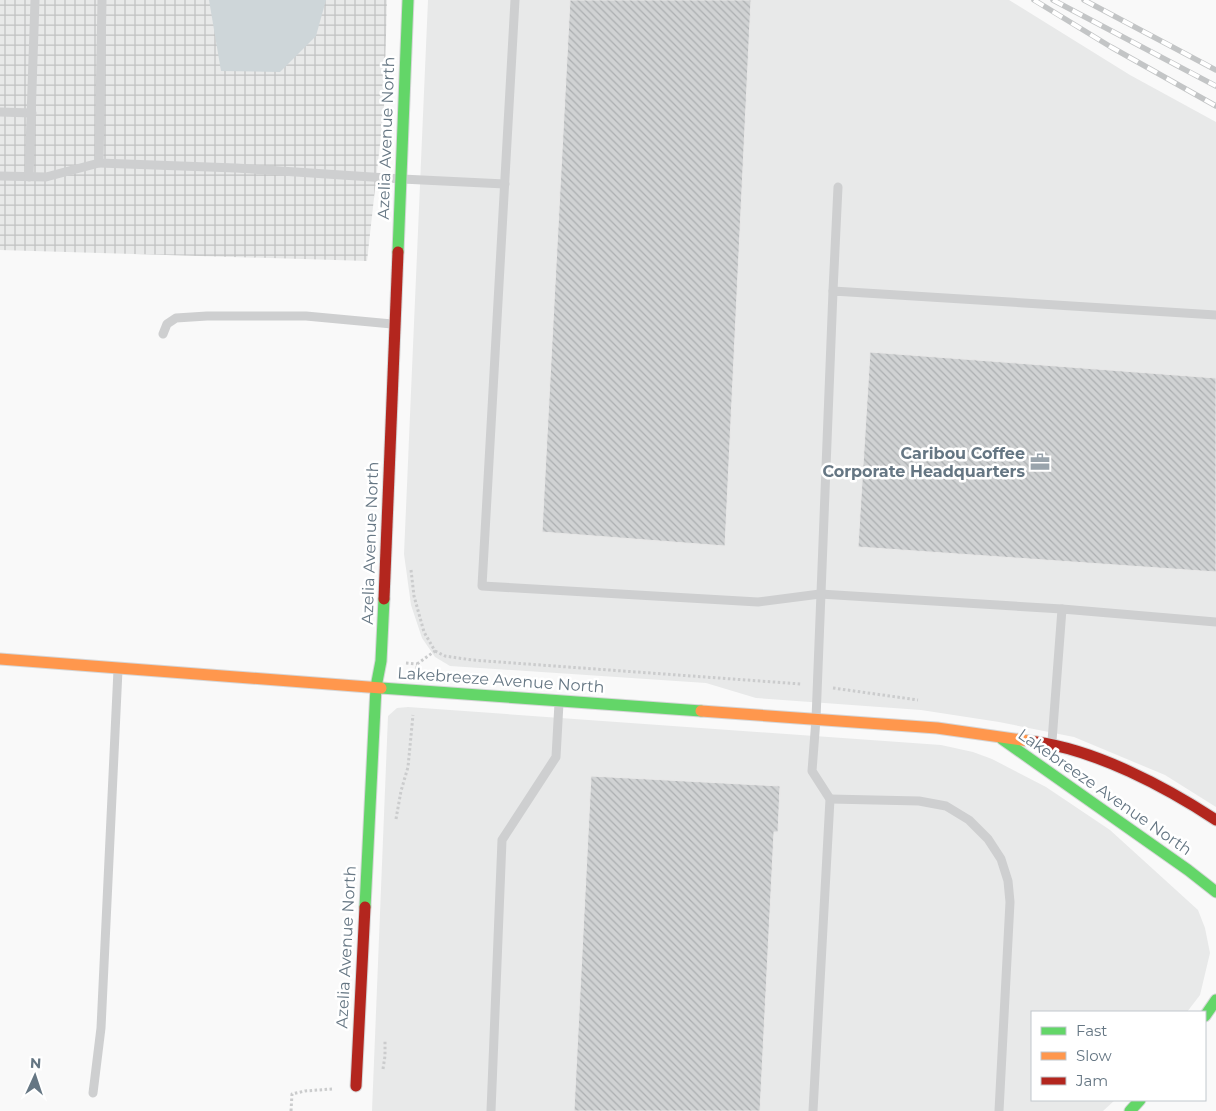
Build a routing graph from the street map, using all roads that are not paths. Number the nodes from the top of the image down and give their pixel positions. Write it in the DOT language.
graph roads {
  1 [pos="36,0"];
  2 [pos="102,0"];
  3 [pos="408,0"];
  4 [pos="515,0"];
  5 [pos="0,112"];
  6 [pos="32,113"];
  7 [pos="99,163"];
  8 [pos="0,176"];
  9 [pos="29,176"];
  10 [pos="402,179"];
  11 [pos="505,184"];
  12 [pos="838,187"];
  13 [pos="833,291"];
  14 [pos="1216,315"];
  15 [pos="395,324"];
  16 [pos="163,334"];
  17 [pos="820,594"];
  18 [pos="1062,609"];
  19 [pos="1216,622"];
  20 [pos="0,659"];
  21 [pos="118,668"];
  22 [pos="376,687"];
  23 [pos="559,700"];
  24 [pos="816,719"];
  25 [pos="1000,737"];
  26 [pos="1052,744"];
  27 [pos="830,799"];
  28 [pos="1216,820"];
  29 [pos="1216,892"];
  30 [pos="1216,1000"];
  31 [pos="1206,1015"];
  32 [pos="356,1086"];
  33 [pos="93,1093"];
  34 [pos="1139,1101"];
  35 [pos="491,1111"];
  36 [pos="813,1111"];
  37 [pos="999,1111"];
  38 [pos="1130,1111"];
  1 -- 6 [label="lane"];
  2 -- 7 [label="lane"];
  3 -- 10 [label="main road, Azelia Avenue North"];
  4 -- 11 [label="lane"];
  5 -- 6 [label="lane"];
  6 -- 9 [label="lane"];
  7 -- 9 [label="lane"];
  7 -- 10 [label="lane"];
  8 -- 9 [label="lane"];
  10 -- 11 [label="lane"];
  10 -- 15 [label="main road, Azelia Avenue North"];
  11 -- 17 [label="lane"];
  12 -- 13 [label="lane"];
  13 -- 14 [label="lane"];
  13 -- 17 [label="lane"];
  15 -- 16 [label="lane"];
  15 -- 22 [label="main road, Azelia Avenue North"];
  17 -- 18 [label="lane"];
  17 -- 24 [label="lane"];
  18 -- 19 [label="lane"];
  18 -- 26 [label="lane"];
  20 -- 21 [label="main road, Lakebreeze Avenue North"];
  21 -- 22 [label="main road, Lakebreeze Avenue North"];
  21 -- 33 [label="lane"];
  22 -- 23 [label="main road, Lakebreeze Avenue North"];
  22 -- 32 [label="main road, Azelia Avenue North"];
  23 -- 24 [label="main road, Lakebreeze Avenue North"];
  23 -- 35 [label="lane"];
  24 -- 25 [label="main road, Lakebreeze Avenue North"];
  24 -- 27 [label="lane"];
  25 -- 26 [label="main road, Lakebreeze Avenue North"];
  25 -- 29 [label="main road, Lakebreeze Avenue North"];
  26 -- 28 [label="main road, Lakebreeze Avenue North"];
  27 -- 36 [label="lane"];
  27 -- 37 [label="lane"];
  30 -- 31 [label="main road"];
  34 -- 38 [label="main road"];
}
